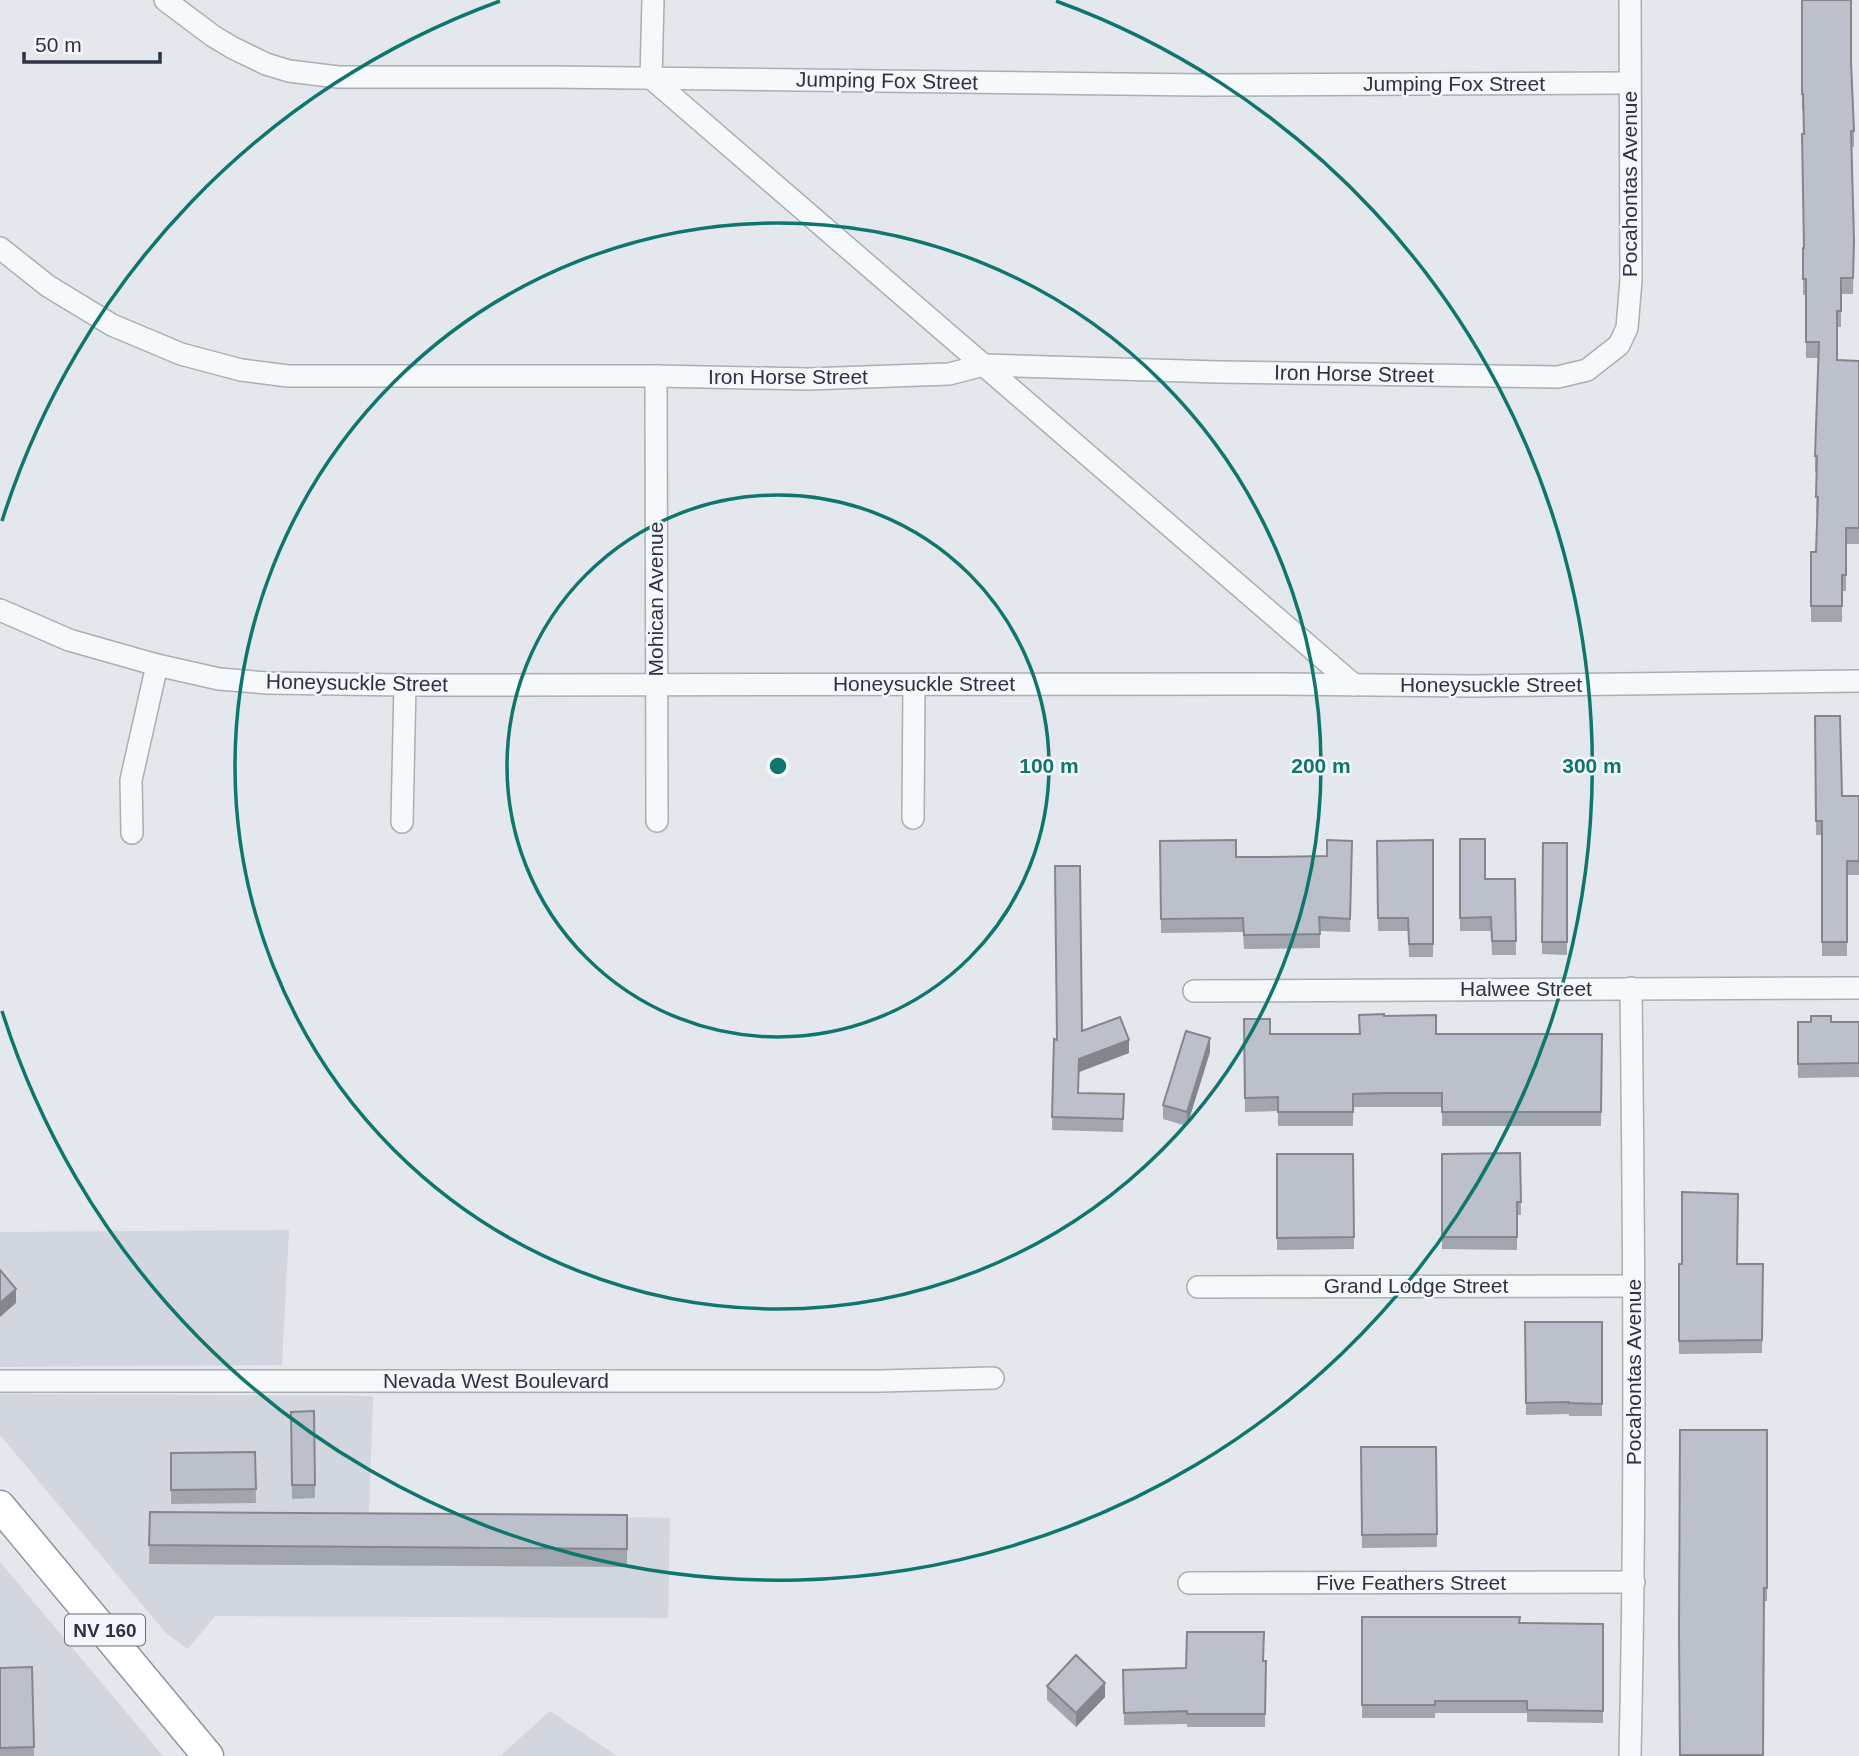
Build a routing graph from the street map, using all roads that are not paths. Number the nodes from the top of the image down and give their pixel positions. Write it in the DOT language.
graph roads {
  1 [pos="165,0"];
  2 [pos="653,0"];
  3 [pos="1630,0"];
  4 [pos="651,78"];
  5 [pos="1629,83"];
  6 [pos="0,248"];
  7 [pos="1603,358"];
  8 [pos="984,365"];
  9 [pos="656,376"];
  10 [pos="0,610"];
  11 [pos="157,665"];
  12 [pos="1859,681"];
  13 [pos="656,684"];
  14 [pos="405,685"];
  15 [pos="914,685"];
  16 [pos="1354,685"];
  17 [pos="913,818"];
  18 [pos="657,821"];
  19 [pos="402,822"];
  20 [pos="132,833"];
  21 [pos="1631,988"];
  22 [pos="1859,988"];
  23 [pos="1194,990"];
  24 [pos="1634,1286"];
  25 [pos="1198,1287"];
  26 [pos="993,1378"];
  27 [pos="0,1381"];
  28 [pos="0,1506"];
  29 [pos="1634,1582"];
  30 [pos="1189,1583"];
  31 [pos="208,1756"];
  32 [pos="1630,1756"];
  1 -- 4 [label="street, Jumping Fox Street"];
  2 -- 4 [label="street"];
  3 -- 5 [label="street, Pocahontas Avenue"];
  4 -- 5 [label="street, Jumping Fox Street"];
  4 -- 8 [label="street"];
  5 -- 7 [label="street, Pocahontas Avenue"];
  6 -- 9 [label="street, Iron Horse Street"];
  7 -- 8 [label="street, Iron Horse Street"];
  8 -- 9 [label="street, Iron Horse Street"];
  8 -- 16 [label="street"];
  9 -- 13 [label="street, Mohican Avenue"];
  10 -- 11 [label="street, Honeysuckle Street"];
  11 -- 14 [label="street, Honeysuckle Street"];
  11 -- 20 [label="street"];
  12 -- 16 [label="street, Honeysuckle Street"];
  13 -- 14 [label="street, Honeysuckle Street"];
  13 -- 15 [label="street, Honeysuckle Street"];
  13 -- 18 [label="street, Mohican Avenue"];
  14 -- 19 [label="street"];
  15 -- 16 [label="street, Honeysuckle Street"];
  15 -- 17 [label="street"];
  21 -- 22 [label="street, Halwee Street"];
  21 -- 23 [label="street, Halwee Street"];
  21 -- 24 [label="street, Pocahontas Avenue"];
  24 -- 25 [label="street, Grand Lodge Street"];
  24 -- 29 [label="street, Pocahontas Avenue"];
  26 -- 27 [label="street, Nevada West Boulevard"];
  28 -- 31 [label="highway, NV 160"];
  29 -- 30 [label="street, Five Feathers Street"];
  29 -- 32 [label="street, Pocahontas Avenue"];
}
